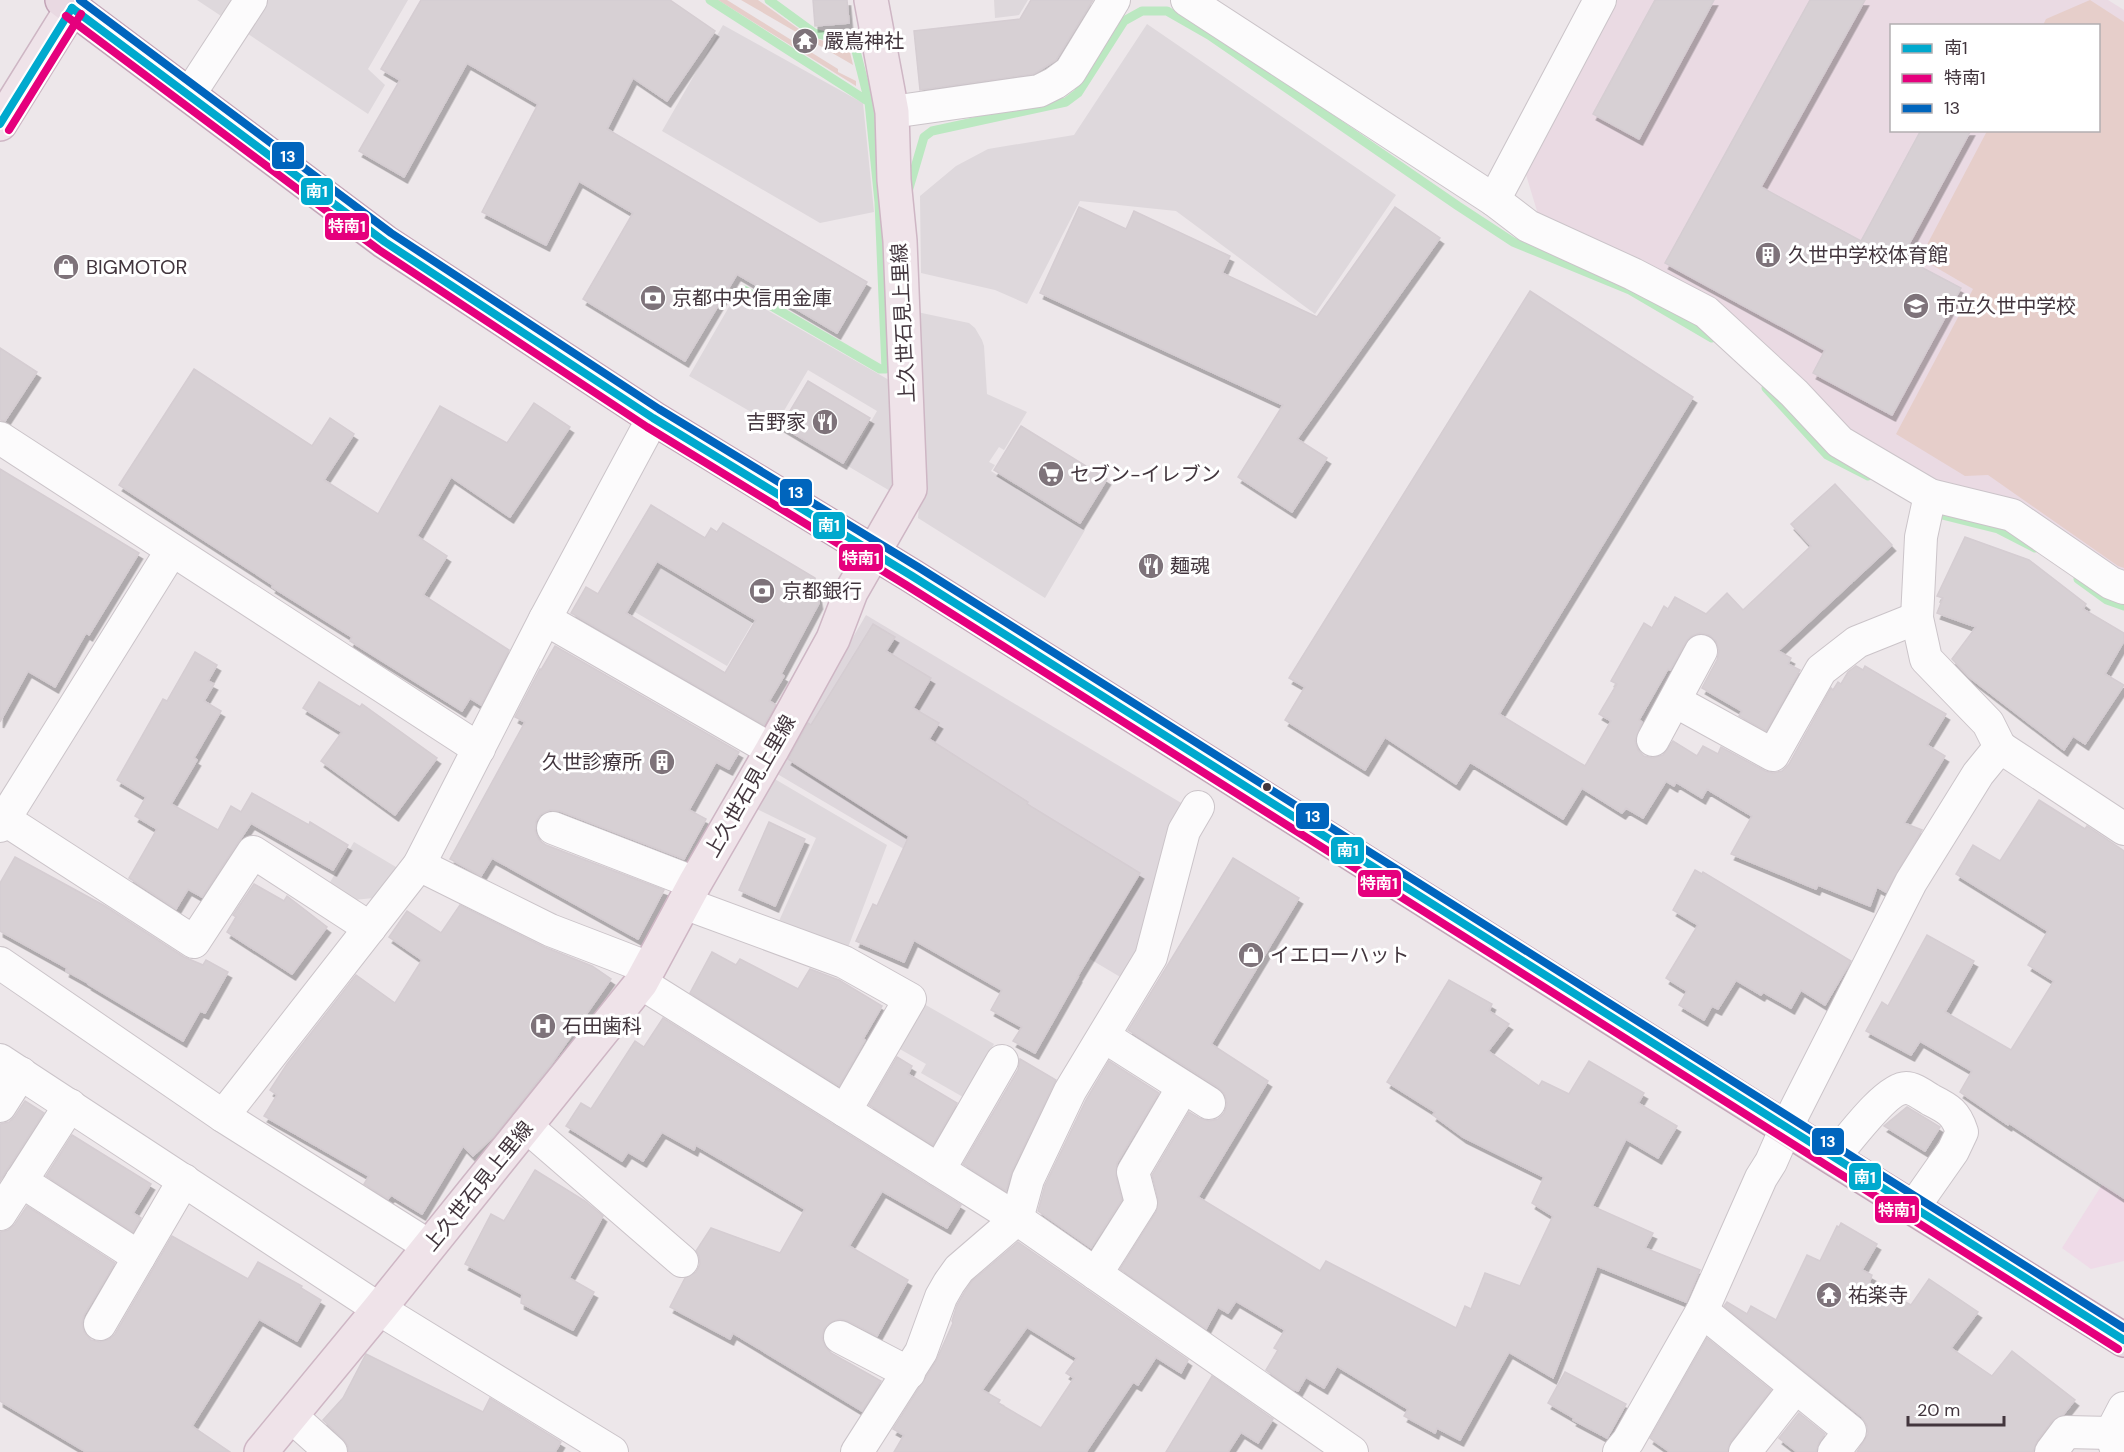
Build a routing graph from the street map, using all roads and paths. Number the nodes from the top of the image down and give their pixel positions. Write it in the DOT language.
graph roads {
  1 [pos="251,0"];
  2 [pos="872,0"];
  3 [pos="1114,0"];
  4 [pos="1600,0"];
  5 [pos="1198,3"];
  6 [pos="67,4"];
  7 [pos="189,95"];
  8 [pos="892,112"];
  9 [pos="0,124"];
  10 [pos="1494,200"];
  11 [pos="654,418"];
  12 [pos="0,438"];
  13 [pos="1930,495"];
  14 [pos="172,550"];
  15 [pos="874,553"];
  16 [pos="2124,588"];
  17 [pos="1917,618"];
  18 [pos="545,619"];
  19 [pos="1701,651"];
  20 [pos="1675,701"];
  21 [pos="1653,740"];
  22 [pos="2000,747"];
  23 [pos="479,749"];
  24 [pos="772,750"];
  25 [pos="1198,807"];
  26 [pos="2,822"];
  27 [pos="553,828"];
  28 [pos="2124,829"];
  29 [pos="419,866"];
  30 [pos="689,893"];
  31 [pos="370,928"];
  32 [pos="0,963"];
  33 [pos="645,975"];
  34 [pos="1116,1044"];
  35 [pos="1002,1061"];
  36 [pos="10,1067"];
  37 [pos="69,1105"];
  38 [pos="0,1106"];
  39 [pos="845,1111"];
  40 [pos="223,1116"];
  41 [pos="526,1126"];
  42 [pos="1786,1128"];
  43 [pos="1833,1158"];
  44 [pos="939,1170"];
  45 [pos="184,1180"];
  46 [pos="21,1181"];
  47 [pos="1913,1208"];
  48 [pos="0,1214"];
  49 [pos="1017,1219"];
  50 [pos="429,1246"];
  51 [pos="139,1257"];
  52 [pos="681,1261"];
  53 [pos="1096,1274"];
  54 [pos="379,1309"];
  55 [pos="1702,1311"];
  56 [pos="100,1324"];
  57 [pos="840,1337"];
  58 [pos="2124,1340"];
  59 [pos="909,1374"];
  60 [pos="1795,1388"];
  61 [pos="291,1416"];
  62 [pos="2117,1431"];
  63 [pos="1631,1448"];
  64 [pos="261,1452"];
  65 [pos="331,1452"];
  66 [pos="612,1452"];
  67 [pos="857,1452"];
  68 [pos="1352,1452"];
  69 [pos="1745,1452"];
  70 [pos="1834,1452"];
  71 [pos="2051,1452"];
  1 -- 7 [label="street"];
  2 -- 8 [label="main road, 上久世石見上里線"];
  3 -- 8 [label="street"];
  4 -- 10 [label="street"];
  5 -- 10 [label="street"];
  6 -- 7 [label="highway"];
  6 -- 9 [label="main road"];
  7 -- 11 [label="highway"];
  8 -- 15 [label="main road, 上久世石見上里線"];
  10 -- 13 [label="street"];
  11 -- 15 [label="highway"];
  11 -- 18 [label="street"];
  12 -- 14 [label="street"];
  13 -- 16 [label="street"];
  13 -- 17 [label="street"];
  14 -- 23 [label="street"];
  14 -- 26 [label="street"];
  15 -- 24 [label="main road, 上久世石見上里線"];
  15 -- 42 [label="highway"];
  17 -- 20 [label="street"];
  17 -- 22 [label="street"];
  18 -- 23 [label="street"];
  18 -- 24 [label="street"];
  19 -- 20 [label="street"];
  20 -- 21 [label="street"];
  22 -- 28 [label="street"];
  22 -- 42 [label="street"];
  23 -- 29 [label="street"];
  24 -- 30 [label="main road, 上久世石見上里線"];
  25 -- 49 [label="street"];
  26 -- 31 [label="street"];
  27 -- 30 [label="street"];
  29 -- 31 [label="street"];
  29 -- 33 [label="street"];
  30 -- 33 [label="main road, 上久世石見上里線"];
  30 -- 39 [label="street"];
  31 -- 40 [label="street"];
  32 -- 40 [label="street"];
  33 -- 39 [label="street"];
  33 -- 41 [label="main road, 上久世石見上里線"];
  34 -- 53 [label="street"];
  35 -- 44 [label="street"];
  36 -- 37 [label="street"];
  36 -- 38 [label="street"];
  37 -- 45 [label="street"];
  37 -- 46 [label="street"];
  39 -- 44 [label="street"];
  40 -- 50 [label="street"];
  41 -- 50 [label="main road, 上久世石見上里線"];
  41 -- 52 [label="street"];
  42 -- 43 [label="highway"];
  42 -- 55 [label="street"];
  43 -- 47 [label="highway"];
  43 -- 47 [label="street"];
  44 -- 49 [label="street"];
  45 -- 51 [label="street"];
  45 -- 54 [label="street"];
  46 -- 48 [label="street"];
  46 -- 51 [label="street"];
  47 -- 58 [label="highway"];
  49 -- 53 [label="street"];
  49 -- 59 [label="street"];
  50 -- 54 [label="main road, 上久世石見上里線"];
  51 -- 56 [label="street"];
  53 -- 68 [label="street"];
  54 -- 61 [label="main road, 上久世石見上里線"];
  54 -- 66 [label="street"];
  55 -- 60 [label="street"];
  55 -- 63 [label="street"];
  57 -- 59 [label="street"];
  59 -- 67 [label="street"];
  60 -- 69 [label="street"];
  60 -- 70 [label="street"];
  61 -- 64 [label="main road, 上久世石見上里線"];
  61 -- 65 [label="street"];
  62 -- 71 [label="street"];
}
